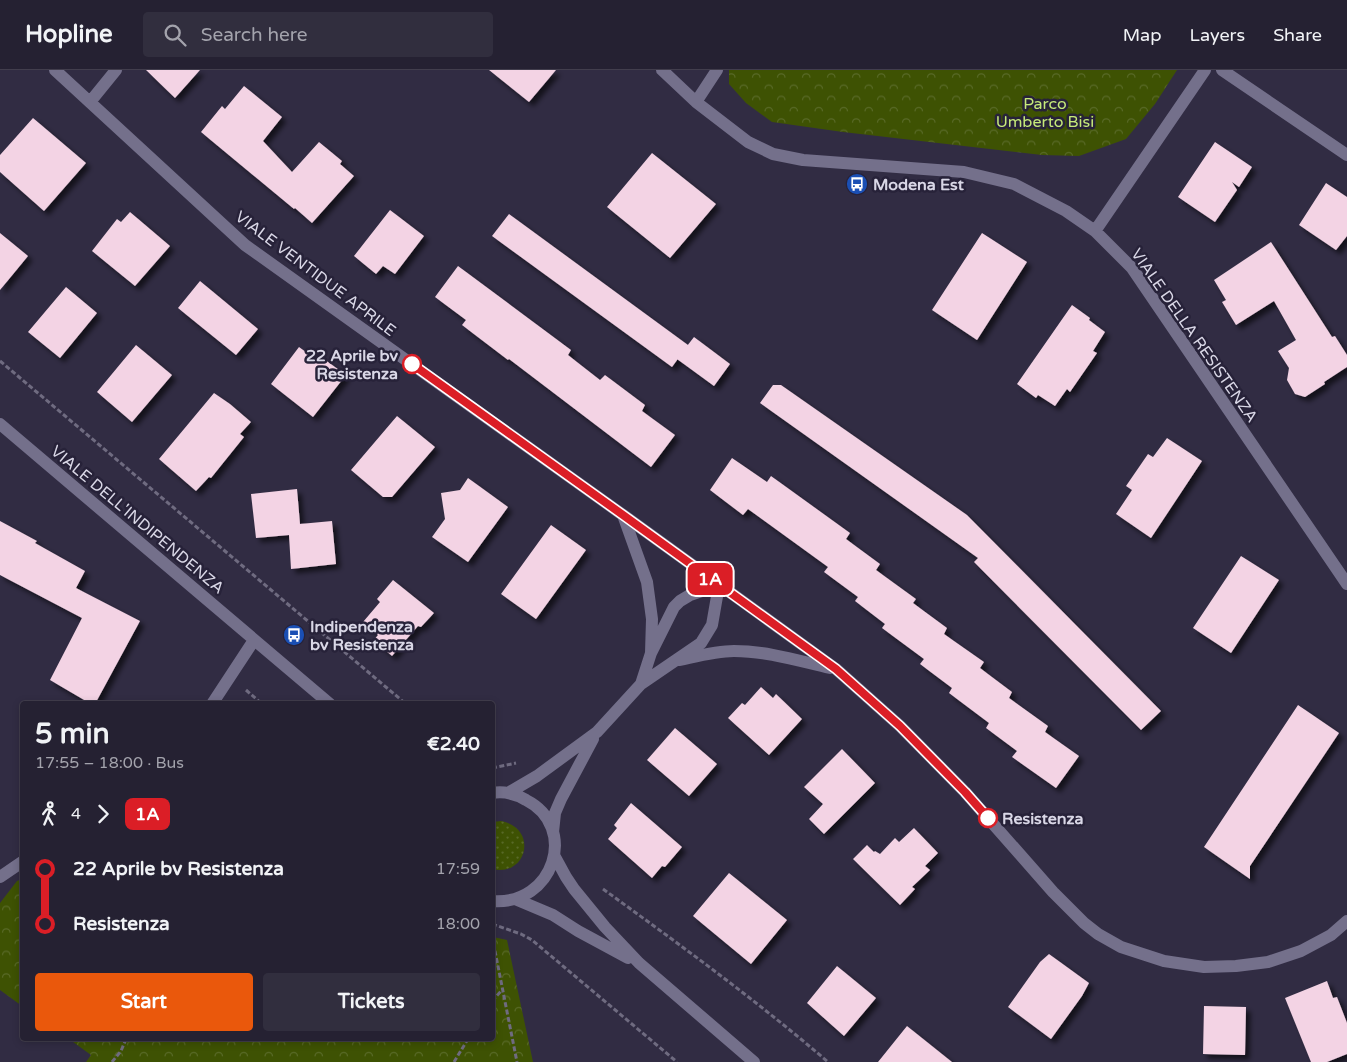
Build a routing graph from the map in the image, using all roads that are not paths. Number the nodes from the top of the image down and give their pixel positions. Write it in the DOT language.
graph roads {
  1 [pos="55,70"];
  2 [pos="116,70"];
  3 [pos="662,70"];
  4 [pos="716,70"];
  5 [pos="1205,70"];
  6 [pos="1222,70"];
  7 [pos="90,102"];
  8 [pos="696,102"];
  9 [pos="1347,155"];
  10 [pos="1095,231"];
  11 [pos="0,424"];
  12 [pos="623,515"];
  13 [pos="1347,584"];
  14 [pos="719,585"];
  15 [pos="254,640"];
  16 [pos="651,652"];
  17 [pos="673,662"];
  18 [pos="836,669"];
  19 [pos="640,684"];
  20 [pos="214,701"];
  21 [pos="326,701"];
  22 [pos="596,732"];
  23 [pos="495,793"];
  24 [pos="508,793"];
  25 [pos="553,834"];
  26 [pos="554,855"];
  27 [pos="20,863"];
  28 [pos="0,877"];
  29 [pos="515,899"];
  30 [pos="495,901"];
  31 [pos="1347,921"];
  32 [pos="639,964"];
  33 [pos="754,1062"];
  1 -- 7 [label="street, VIALE VENTIDUE APRILE"];
  2 -- 7 [label="street"];
  3 -- 8 [label="street, VIALE DELLA RESISTENZA"];
  4 -- 8 [label="street"];
  5 -- 10 [label="street"];
  6 -- 9 [label="street"];
  7 -- 12 [label="street, VIALE VENTIDUE APRILE"];
  8 -- 10 [label="street, VIALE DELLA RESISTENZA"];
  10 -- 13 [label="street, VIALE DELLA RESISTENZA"];
  11 -- 15 [label="street, VIALE DELL'INDIPENDENZA"];
  12 -- 14 [label="street, VIALE VENTIDUE APRILE"];
  12 -- 16 [label="street"];
  14 -- 16 [label="street"];
  14 -- 17 [label="street"];
  14 -- 18 [label="street"];
  15 -- 20 [label="street"];
  15 -- 21 [label="street, VIALE DELL'INDIPENDENZA"];
  16 -- 19 [label="street"];
  17 -- 18 [label="street"];
  17 -- 19 [label="street"];
  18 -- 31 [label="street"];
  19 -- 22 [label="street"];
  22 -- 24 [label="street"];
  22 -- 25 [label="street"];
  23 -- 24 [label="street"];
  24 -- 25 [label="street"];
  25 -- 26 [label="street"];
  26 -- 29 [label="street"];
  26 -- 32 [label="street"];
  27 -- 28 [label="street"];
  29 -- 30 [label="street"];
  29 -- 32 [label="street"];
  32 -- 33 [label="street"];
}
